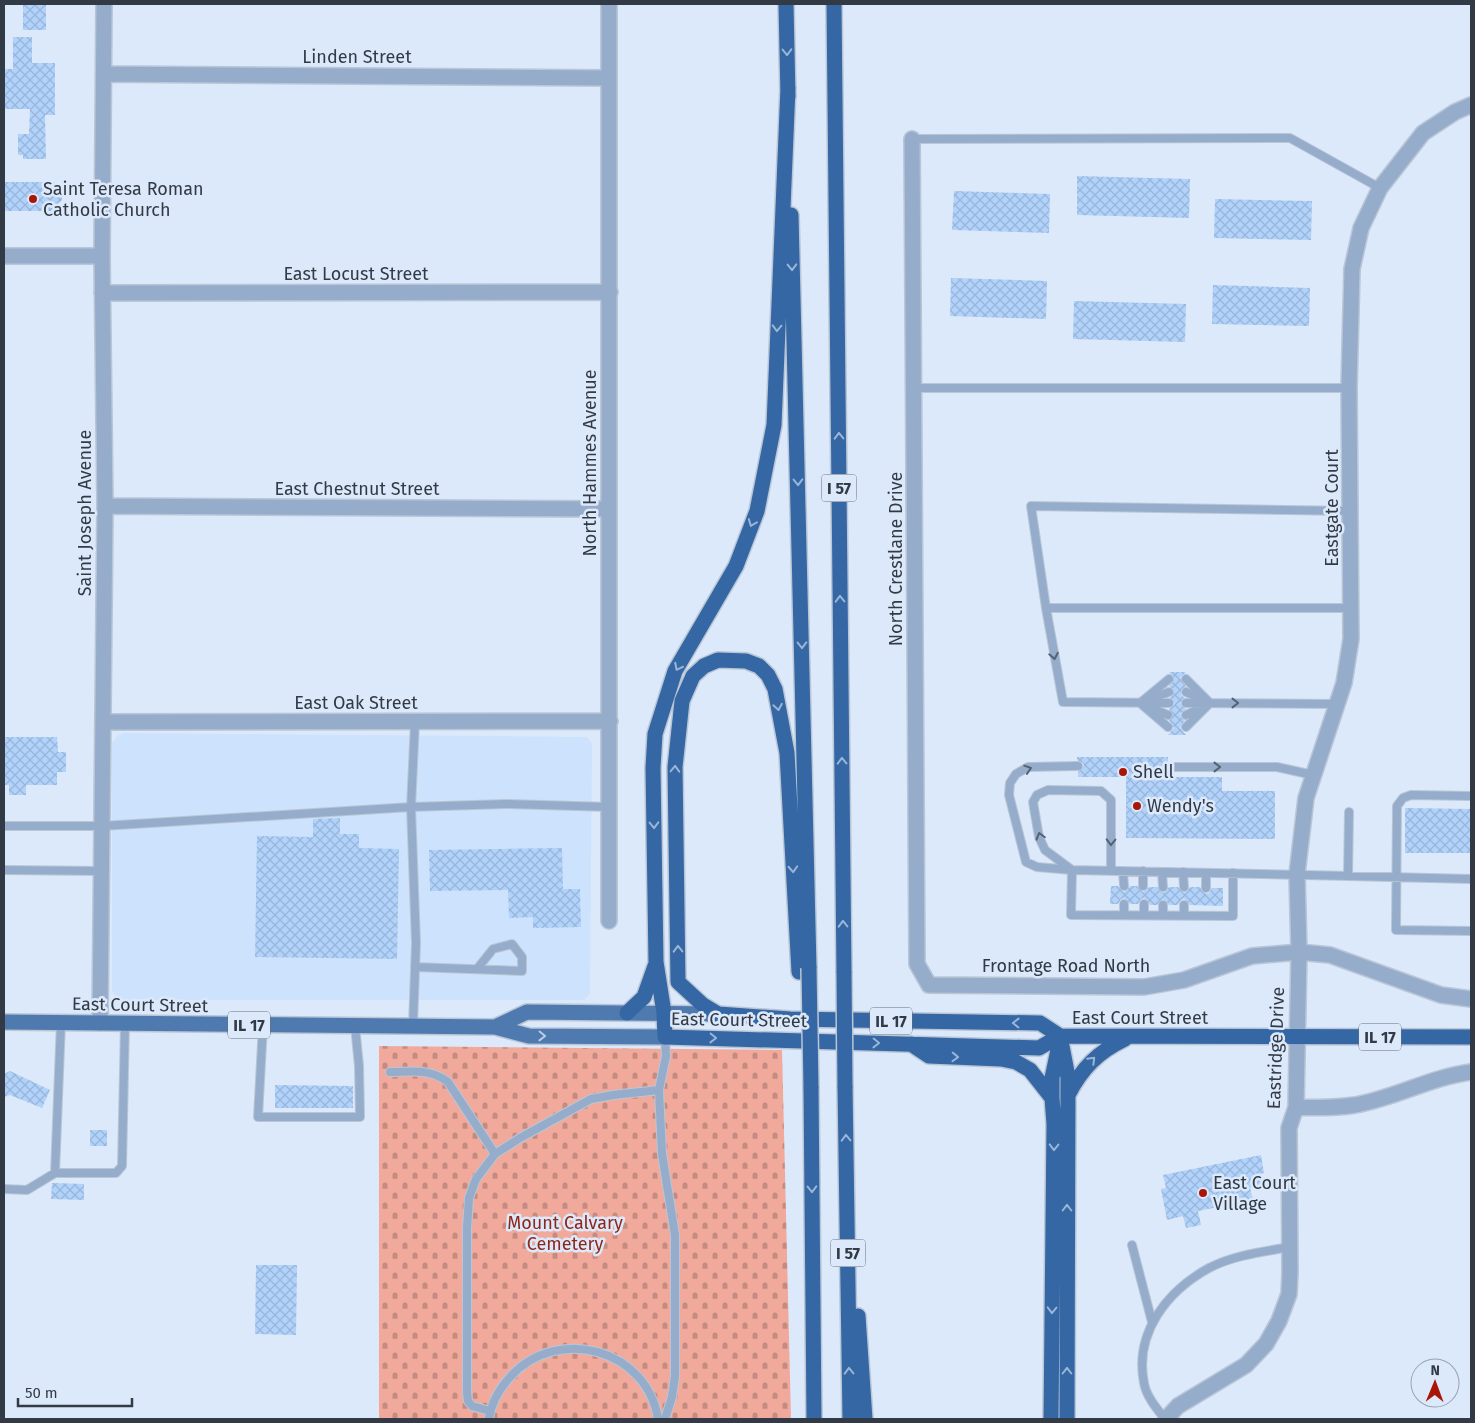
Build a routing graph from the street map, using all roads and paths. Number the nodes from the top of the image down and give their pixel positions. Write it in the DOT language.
graph roads {
  1 [pos="104,4"];
  2 [pos="609,4"];
  3 [pos="786,4"];
  4 [pos="834,4"];
  5 [pos="104,74"];
  6 [pos="609,78"];
  7 [pos="788,87"];
  8 [pos="1471,105"];
  9 [pos="912,139"];
  10 [pos="1380,188"];
  11 [pos="4,256"];
  12 [pos="102,256"];
  13 [pos="610,292"];
  14 [pos="102,293"];
  15 [pos="913,388"];
  16 [pos="1350,388"];
  17 [pos="105,506"];
  18 [pos="609,508"];
  19 [pos="1350,511"];
  20 [pos="1046,608"];
  21 [pos="1351,608"];
  22 [pos="1169,679"];
  23 [pos="1186,679"];
  24 [pos="1169,692"];
  25 [pos="1186,692"];
  26 [pos="1140,703"];
  27 [pos="1169,703"];
  28 [pos="1186,703"];
  29 [pos="1210,703"];
  30 [pos="1338,704"];
  31 [pos="1168,715"];
  32 [pos="1186,715"];
  33 [pos="610,721"];
  34 [pos="103,722"];
  35 [pos="415,722"];
  36 [pos="1168,727"];
  37 [pos="1186,727"];
  38 [pos="1078,766"];
  39 [pos="1168,767"];
  40 [pos="1314,775"];
  41 [pos="1471,796"];
  42 [pos="411,807"];
  43 [pos="610,807"];
  44 [pos="1349,812"];
  45 [pos="4,826"];
  46 [pos="102,826"];
  47 [pos="4,870"];
  48 [pos="1072,870"];
  49 [pos="1111,870"];
  50 [pos="101,871"];
  51 [pos="1122,871"];
  52 [pos="1143,871"];
  53 [pos="1162,872"];
  54 [pos="1183,872"];
  55 [pos="1206,873"];
  56 [pos="1233,873"];
  57 [pos="1297,874"];
  58 [pos="1348,876"];
  59 [pos="1396,877"];
  60 [pos="1471,878"];
  61 [pos="1124,886"];
  62 [pos="1143,886"];
  63 [pos="1163,887"];
  64 [pos="1184,887"];
  65 [pos="1206,888"];
  66 [pos="1124,904"];
  67 [pos="1144,904"];
  68 [pos="1163,905"];
  69 [pos="1184,905"];
  70 [pos="1207,906"];
  71 [pos="1124,915"];
  72 [pos="1144,915"];
  73 [pos="1163,915"];
  74 [pos="1184,916"];
  75 [pos="1206,916"];
  76 [pos="609,921"];
  77 [pos="1471,931"];
  78 [pos="1298,952"];
  79 [pos="656,962"];
  80 [pos="415,966"];
  81 [pos="477,969"];
  82 [pos="804,970"];
  83 [pos="923,978"];
  84 [pos="678,982"];
  85 [pos="1471,999"];
  86 [pos="664,1013"];
  87 [pos="627,1014"];
  88 [pos="718,1014"];
  89 [pos="4,1022"];
  90 [pos="61,1022"];
  91 [pos="100,1023"];
  92 [pos="125,1023"];
  93 [pos="263,1025"];
  94 [pos="355,1026"];
  95 [pos="413,1026"];
  96 [pos="495,1027"];
  97 [pos="1060,1036"];
  98 [pos="665,1037"];
  99 [pos="1129,1037"];
  100 [pos="1296,1037"];
  101 [pos="1471,1038"];
  102 [pos="910,1044"];
  103 [pos="390,1072"];
  104 [pos="1471,1072"];
  105 [pos="659,1090"];
  106 [pos="1068,1096"];
  107 [pos="1052,1098"];
  108 [pos="1296,1107"];
  109 [pos="494,1154"];
  110 [pos="847,1158"];
  111 [pos="55,1173"];
  112 [pos="4,1188"];
  113 [pos="1132,1245"];
  114 [pos="1290,1247"];
  115 [pos="1152,1322"];
  116 [pos="490,1410"];
  117 [pos="489,1419"];
  118 [pos="658,1419"];
  119 [pos="665,1419"];
  120 [pos="814,1419"];
  121 [pos="850,1419"];
  122 [pos="865,1419"];
  123 [pos="1051,1419"];
  124 [pos="1067,1419"];
  125 [pos="1165,1419"];
  1 -- 5 [label="street, Saint Joseph Avenue"];
  2 -- 6 [label="street, North Hammes Avenue"];
  3 -- 7 [label="highway, I 57, one-way"];
  110 -- 4 [label="highway, I 57, one-way, bridge"];
  5 -- 6 [label="street, Linden Street"];
  5 -- 12 [label="street, Saint Joseph Avenue"];
  6 -- 13 [label="street, North Hammes Avenue"];
  7 -- 79 [label="highway, one-way"];
  7 -- 82 [label="highway, I 57, one-way"];
  8 -- 10 [label="street, Eastgate Court"];
  9 -- 10 [label="lane"];
  9 -- 15 [label="street, North Crestlane Drive"];
  10 -- 16 [label="street, Eastgate Court"];
  11 -- 12 [label="street"];
  12 -- 14 [label="street, Saint Joseph Avenue"];
  13 -- 14 [label="street, East Locust Street"];
  13 -- 18 [label="street, North Hammes Avenue"];
  14 -- 17 [label="street, Saint Joseph Avenue"];
  15 -- 16 [label="lane"];
  15 -- 83 [label="street, North Crestlane Drive"];
  16 -- 19 [label="street, Eastgate Court"];
  17 -- 18 [label="street, East Chestnut Street"];
  17 -- 34 [label="street, Saint Joseph Avenue"];
  18 -- 33 [label="street, North Hammes Avenue"];
  19 -- 20 [label="lane"];
  19 -- 21 [label="street, Eastgate Court"];
  20 -- 21 [label="lane"];
  20 -- 26 [label="lane, one-way"];
  21 -- 30 [label="street, Eastgate Court"];
  22 -- 26 [label="lane"];
  23 -- 29 [label="lane"];
  24 -- 26 [label="lane"];
  25 -- 29 [label="lane"];
  26 -- 27 [label="lane"];
  26 -- 31 [label="lane"];
  26 -- 36 [label="lane"];
  28 -- 29 [label="lane"];
  29 -- 30 [label="lane, one-way"];
  29 -- 32 [label="lane"];
  29 -- 37 [label="lane"];
  30 -- 40 [label="street, Eastgate Court"];
  33 -- 35 [label="street, East Oak Street"];
  33 -- 43 [label="street, North Hammes Avenue"];
  34 -- 35 [label="street, East Oak Street"];
  34 -- 46 [label="street, Saint Joseph Avenue"];
  35 -- 42 [label="lane"];
  48 -- 38 [label="lane, one-way"];
  39 -- 40 [label="lane, one-way"];
  40 -- 57 [label="street, Eastgate Court"];
  41 -- 59 [label="lane"];
  42 -- 43 [label="lane"];
  42 -- 46 [label="lane"];
  42 -- 80 [label="lane"];
  43 -- 76 [label="street, North Hammes Avenue"];
  44 -- 58 [label="lane"];
  45 -- 46 [label="lane"];
  46 -- 50 [label="street, Saint Joseph Avenue"];
  47 -- 50 [label="lane"];
  48 -- 49 [label="lane"];
  48 -- 49 [label="lane, one-way"];
  48 -- 71 [label="lane"];
  49 -- 51 [label="lane"];
  50 -- 91 [label="street, Saint Joseph Avenue"];
  51 -- 52 [label="lane"];
  51 -- 61 [label="lane"];
  52 -- 53 [label="lane"];
  52 -- 62 [label="lane"];
  53 -- 54 [label="lane"];
  53 -- 63 [label="lane"];
  54 -- 55 [label="lane"];
  54 -- 64 [label="lane"];
  55 -- 56 [label="lane"];
  55 -- 65 [label="lane"];
  56 -- 57 [label="lane"];
  56 -- 75 [label="lane"];
  57 -- 58 [label="lane"];
  57 -- 78 [label="street, Eastgate Court"];
  58 -- 59 [label="lane"];
  59 -- 60 [label="lane"];
  59 -- 77 [label="lane"];
  66 -- 71 [label="lane"];
  67 -- 72 [label="lane"];
  68 -- 73 [label="lane"];
  69 -- 74 [label="lane"];
  70 -- 75 [label="lane"];
  71 -- 72 [label="lane"];
  72 -- 73 [label="lane"];
  73 -- 74 [label="lane"];
  74 -- 75 [label="lane"];
  78 -- 83 [label="street, Frontage Road North"];
  78 -- 85 [label="street, Frontage Road North"];
  78 -- 100 [label="street, Eastridge Drive"];
  79 -- 86 [label="highway"];
  79 -- 87 [label="highway"];
  80 -- 81 [label="lane"];
  80 -- 95 [label="lane"];
  81 -- 81 [label="lane"];
  84 -- 82 [label="highway, one-way"];
  82 -- 120 [label="highway, I 57, one-way, bridge"];
  84 -- 86 [label="highway"];
  84 -- 88 [label="highway"];
  86 -- 87 [label="main road, IL 17"];
  86 -- 88 [label="main road, IL 17"];
  86 -- 98 [label="highway"];
  87 -- 96 [label="main road, IL 17"];
  97 -- 88 [label="highway, IL 17, one-way"];
  89 -- 90 [label="main road, East Court Street / IL 17"];
  90 -- 91 [label="main road, East Court Street / IL 17"];
  90 -- 111 [label="lane"];
  91 -- 92 [label="main road, East Court Street / IL 17"];
  92 -- 93 [label="main road, East Court Street / IL 17"];
  92 -- 111 [label="lane"];
  93 -- 94 [label="main road, East Court Street / IL 17"];
  93 -- 94 [label="lane"];
  94 -- 95 [label="main road, East Court Street / IL 17"];
  95 -- 96 [label="main road, East Court Street / IL 17"];
  96 -- 98 [label="main road, East Court Street / IL 17, one-way"];
  97 -- 99 [label="highway, East Court Street / IL 17"];
  97 -- 102 [label="highway, East Court Street / IL 17"];
  97 -- 106 [label="highway"];
  97 -- 107 [label="highway"];
  98 -- 102 [label="highway, East Court Street / IL 17, one-way"];
  98 -- 105 [label="lane"];
  99 -- 100 [label="highway, East Court Street / IL 17"];
  106 -- 99 [label="highway, one-way"];
  100 -- 101 [label="highway, East Court Street / IL 17"];
  100 -- 108 [label="street, Eastridge Drive"];
  102 -- 107 [label="highway, one-way"];
  103 -- 109 [label="lane"];
  104 -- 108 [label="street"];
  105 -- 109 [label="lane"];
  105 -- 119 [label="lane"];
  124 -- 106 [label="highway, one-way"];
  107 -- 123 [label="highway, one-way"];
  108 -- 114 [label="street, Eastridge Drive"];
  109 -- 116 [label="lane"];
  121 -- 110 [label="highway, I 57, one-way"];
  110 -- 122 [label="highway"];
  111 -- 112 [label="lane"];
  113 -- 115 [label="lane"];
  114 -- 115 [label="lane"];
  114 -- 125 [label="street, Eastridge Drive"];
  115 -- 125 [label="lane"];
  116 -- 117 [label="lane"];
  116 -- 118 [label="lane"];
}
